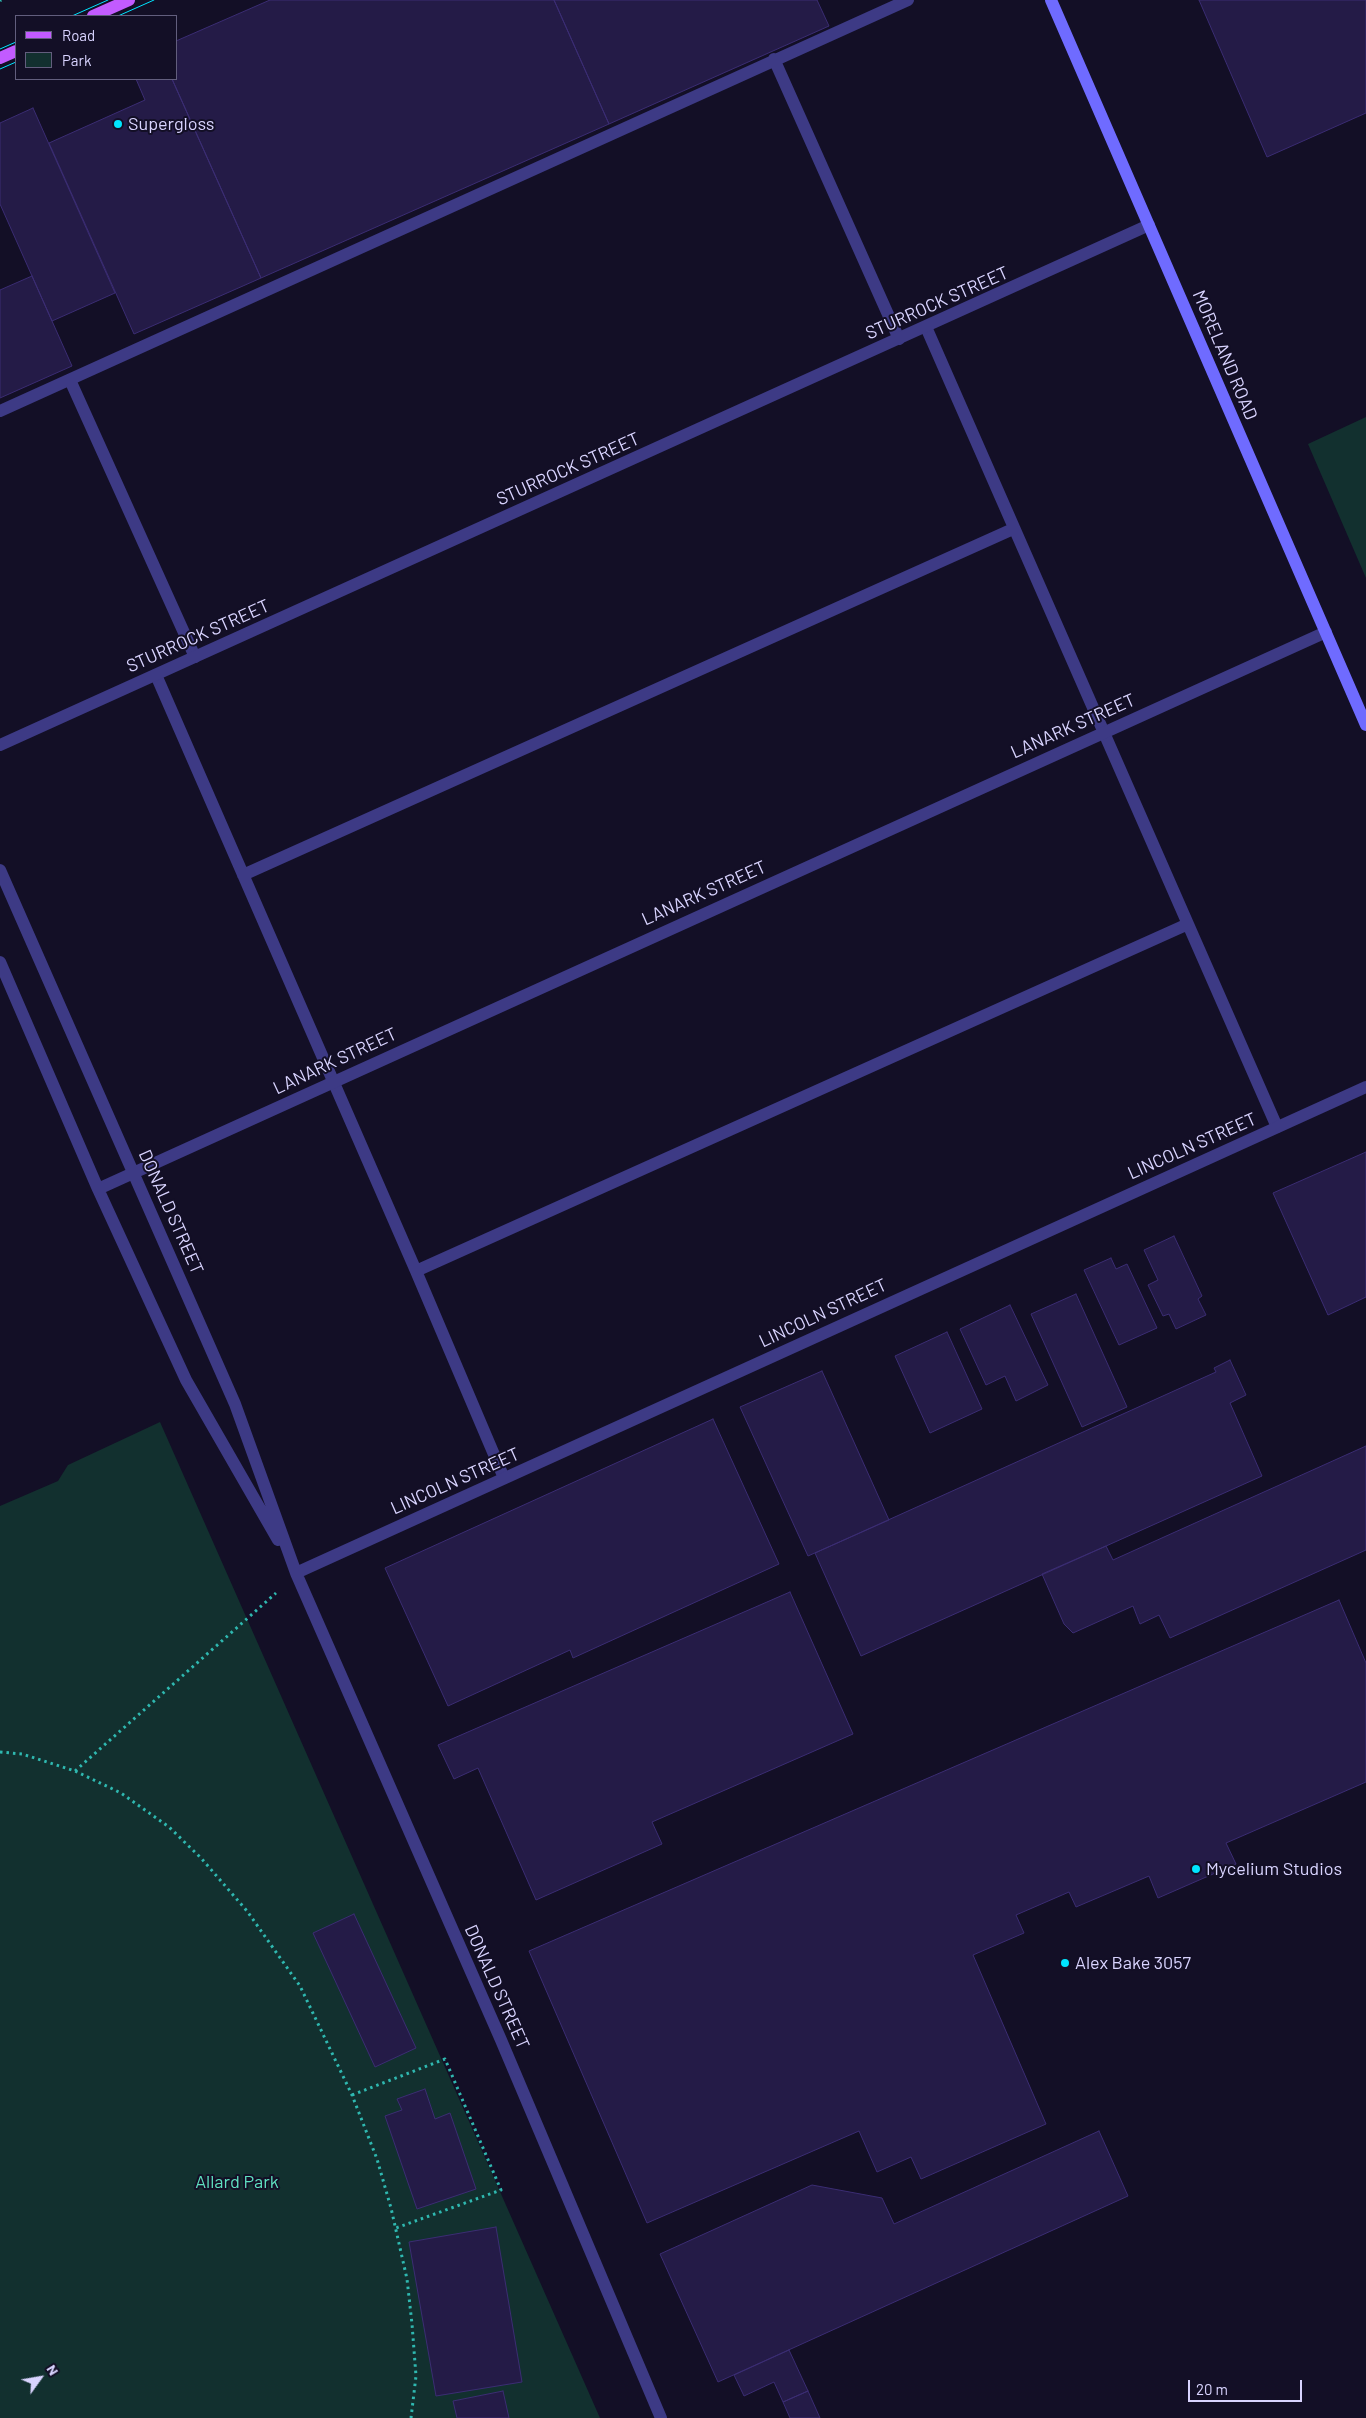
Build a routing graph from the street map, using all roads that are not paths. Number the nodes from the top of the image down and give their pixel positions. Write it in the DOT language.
graph roads {
  1 [pos="129,0"];
  2 [pos="908,0"];
  3 [pos="1051,0"];
  4 [pos="95,15"];
  5 [pos="15,51"];
  6 [pos="0,58"];
  7 [pos="774,59"];
  8 [pos="1149,225"];
  9 [pos="926,327"];
  10 [pos="898,339"];
  11 [pos="70,380"];
  12 [pos="0,411"];
  13 [pos="1013,529"];
  14 [pos="1326,632"];
  15 [pos="195,657"];
  16 [pos="156,675"];
  17 [pos="1366,725"];
  18 [pos="1103,732"];
  19 [pos="0,745"];
  20 [pos="0,870"];
  21 [pos="243,875"];
  22 [pos="1188,924"];
  23 [pos="0,962"];
  24 [pos="332,1081"];
  25 [pos="1366,1088"];
  26 [pos="1278,1127"];
  27 [pos="134,1172"];
  28 [pos="98,1189"];
  29 [pos="416,1271"];
  30 [pos="504,1478"];
  31 [pos="296,1573"];
  32 [pos="661,2418"];
  1 -- 4 [label="main road"];
  2 -- 7 [label="street"];
  3 -- 8 [label="main road, MORELAND ROAD"];
  5 -- 6 [label="main road"];
  7 -- 10 [label="street"];
  7 -- 11 [label="street"];
  8 -- 9 [label="street, STURROCK STREET"];
  8 -- 14 [label="main road, MORELAND ROAD"];
  9 -- 10 [label="street, STURROCK STREET"];
  9 -- 13 [label="street"];
  10 -- 15 [label="street, STURROCK STREET"];
  11 -- 12 [label="street"];
  11 -- 15 [label="street"];
  13 -- 18 [label="street"];
  13 -- 21 [label="street"];
  14 -- 17 [label="main road, MORELAND ROAD"];
  14 -- 18 [label="street, LANARK STREET"];
  15 -- 16 [label="street, STURROCK STREET"];
  16 -- 19 [label="street, STURROCK STREET"];
  16 -- 21 [label="street"];
  18 -- 22 [label="street"];
  18 -- 24 [label="street, LANARK STREET"];
  20 -- 27 [label="street, DONALD STREET"];
  21 -- 24 [label="street"];
  22 -- 26 [label="street"];
  22 -- 29 [label="street"];
  23 -- 28 [label="street, DONALD STREET"];
  24 -- 27 [label="street, LANARK STREET"];
  24 -- 29 [label="street"];
  25 -- 26 [label="street, LINCOLN STREET"];
  26 -- 30 [label="street, LINCOLN STREET"];
  27 -- 28 [label="street, LANARK STREET"];
  27 -- 31 [label="street, DONALD STREET"];
  28 -- 31 [label="street, DONALD STREET"];
  29 -- 30 [label="street"];
  30 -- 31 [label="street, LINCOLN STREET"];
  31 -- 32 [label="street, DONALD STREET"];
}
